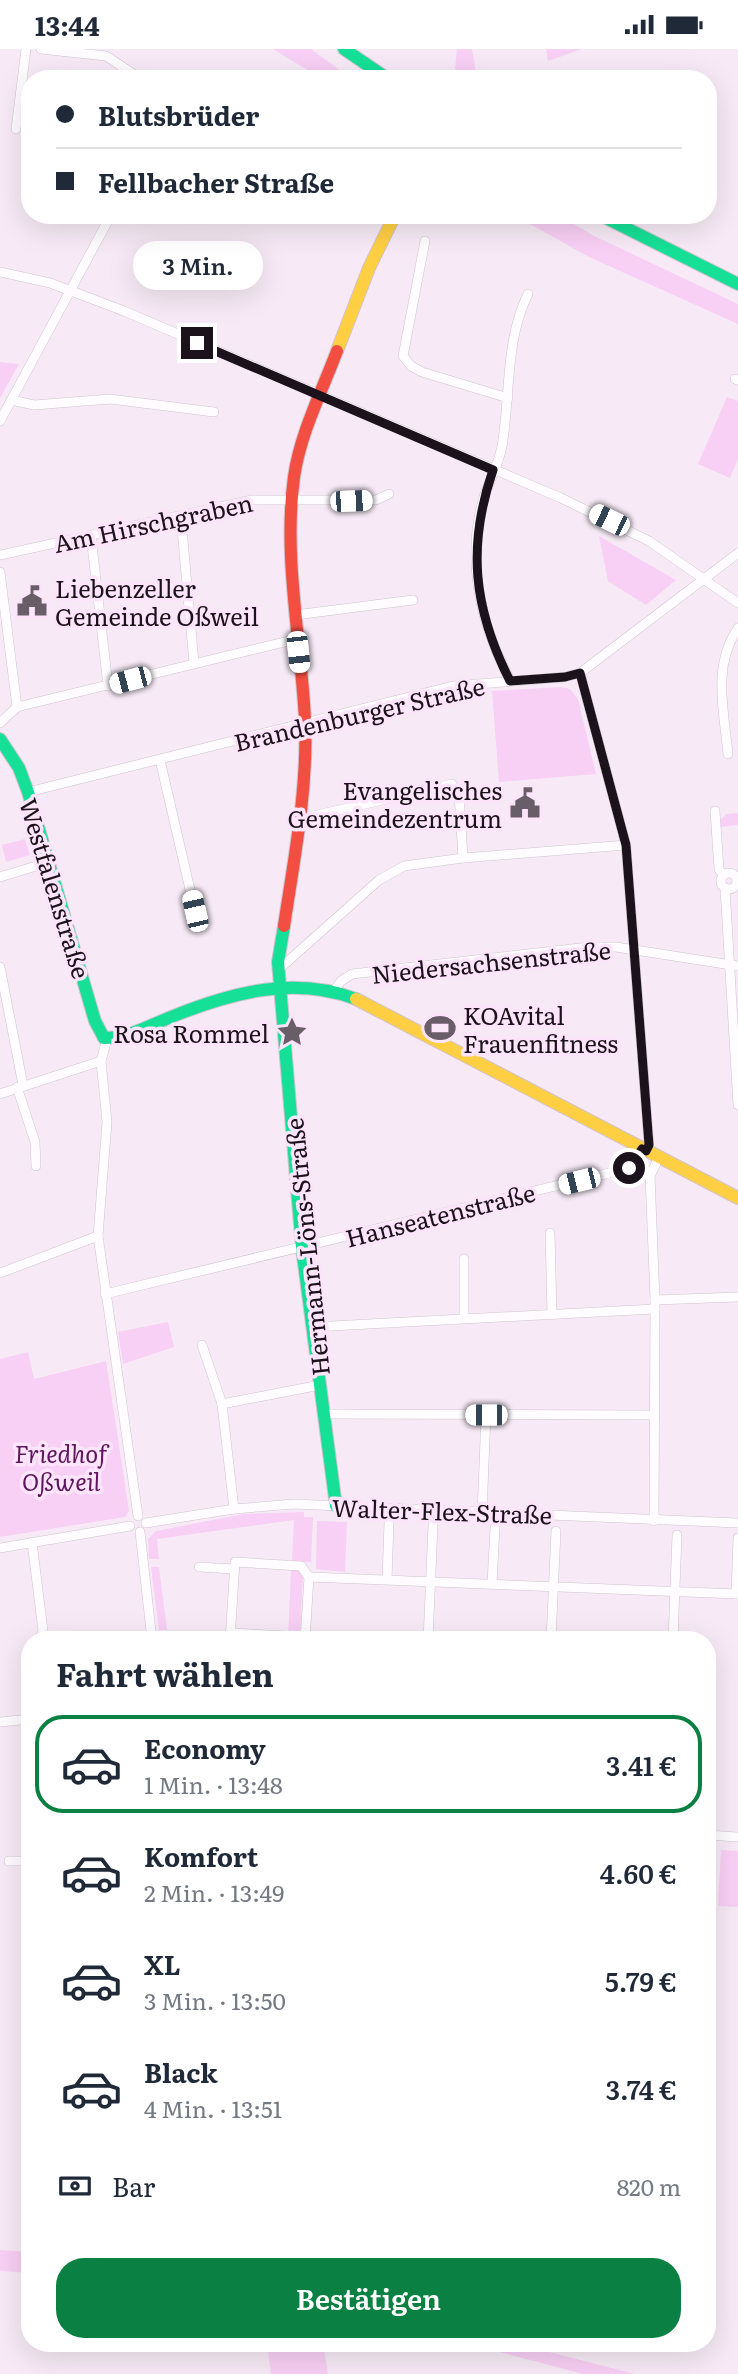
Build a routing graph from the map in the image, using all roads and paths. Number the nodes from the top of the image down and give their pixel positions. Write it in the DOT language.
graph roads {
  1 [pos="26,49"];
  2 [pos="41,49"];
  3 [pos="344,49"];
  4 [pos="23,70"];
  5 [pos="127,70"];
  6 [pos="375,70"];
  7 [pos="21,89"];
  8 [pos="16,129"];
  9 [pos="106,224"];
  10 [pos="391,224"];
  11 [pos="618,224"];
  12 [pos="425,241"];
  13 [pos="0,272"];
  14 [pos="738,285"];
  15 [pos="69,291"];
  16 [pos="528,294"];
  17 [pos="320,396"];
  18 [pos="508,398"];
  19 [pos="11,400"];
  20 [pos="214,412"];
  21 [pos="0,421"];
  22 [pos="493,470"];
  23 [pos="389,494"];
  24 [pos="290,500"];
  25 [pos="181,517"];
  26 [pos="91,536"];
  27 [pos="738,553"];
  28 [pos="0,555"];
  29 [pos="0,572"];
  30 [pos="705,579"];
  31 [pos="413,600"];
  32 [pos="738,603"];
  33 [pos="295,615"];
  34 [pos="738,628"];
  35 [pos="297,639"];
  36 [pos="194,663"];
  37 [pos="580,673"];
  38 [pos="510,681"];
  39 [pos="108,685"];
  40 [pos="17,707"];
  41 [pos="0,723"];
  42 [pos="305,723"];
  43 [pos="0,739"];
  44 [pos="728,754"];
  45 [pos="160,759"];
  46 [pos="28,792"];
  47 [pos="715,811"];
  48 [pos="300,819"];
  49 [pos="626,845"];
  50 [pos="463,858"];
  51 [pos="46,863"];
  52 [pos="3,874"];
  53 [pos="723,875"];
  54 [pos="725,888"];
  55 [pos="195,911"];
  56 [pos="635,949"];
  57 [pos="727,964"];
  58 [pos="738,966"];
  59 [pos="0,967"];
  60 [pos="278,970"];
  61 [pos="2,983"];
  62 [pos="281,987"];
  63 [pos="334,991"];
  64 [pos="107,1039"];
  65 [pos="101,1061"];
  66 [pos="20,1086"];
  67 [pos="0,1094"];
  68 [pos="738,1105"];
  69 [pos="644,1150"];
  70 [pos="659,1157"];
  71 [pos="36,1166"];
  72 [pos="738,1198"];
  73 [pos="550,1233"];
  74 [pos="99,1236"];
  75 [pos="302,1248"];
  76 [pos="464,1259"];
  77 [pos="0,1273"];
  78 [pos="105,1294"];
  79 [pos="738,1297"];
  80 [pos="655,1304"];
  81 [pos="552,1314"];
  82 [pos="464,1318"];
  83 [pos="312,1327"];
  84 [pos="202,1345"];
  85 [pos="320,1385"];
  86 [pos="222,1405"];
  87 [pos="324,1414"];
  88 [pos="486,1415"];
  89 [pos="655,1415"];
  90 [pos="336,1506"];
  91 [pos="234,1509"];
  92 [pos="482,1513"];
  93 [pos="138,1516"];
  94 [pos="654,1521"];
  95 [pos="146,1523"];
  96 [pos="389,1523"];
  97 [pos="738,1523"];
  98 [pos="433,1525"];
  99 [pos="130,1526"];
  100 [pos="495,1528"];
  101 [pos="556,1531"];
  102 [pos="140,1532"];
  103 [pos="677,1535"];
  104 [pos="738,1538"];
  105 [pos="32,1542"];
  106 [pos="0,1548"];
  107 [pos="200,1567"];
  108 [pos="234,1569"];
  109 [pos="309,1577"];
  110 [pos="387,1579"];
  111 [pos="431,1581"];
  112 [pos="492,1583"];
  113 [pos="553,1586"];
  114 [pos="675,1592"];
  115 [pos="737,1594"];
  116 [pos="43,1631"];
  117 [pos="151,1631"];
  118 [pos="230,1631"];
  119 [pos="305,1631"];
  120 [pos="428,1631"];
  121 [pos="551,1631"];
  122 [pos="673,1631"];
  123 [pos="21,1720"];
  124 [pos="0,1722"];
  125 [pos="716,1836"];
  126 [pos="738,1837"];
  127 [pos="9,1861"];
  128 [pos="21,1861"];
  1 -- 4 [label="street"];
  2 -- 5 [label="street"];
  3 -- 6 [label="street"];
  7 -- 8 [label="street"];
  9 -- 15 [label="street"];
  10 -- 17 [label="street, Hermann-Löns-Straße"];
  11 -- 14 [label="street"];
  12 -- 18 [label="street"];
  13 -- 15 [label="street"];
  15 -- 17 [label="street"];
  15 -- 19 [label="street"];
  16 -- 18 [label="street"];
  17 -- 22 [label="street"];
  17 -- 24 [label="street, Hermann-Löns-Straße"];
  18 -- 22 [label="street"];
  19 -- 20 [label="street"];
  19 -- 21 [label="street"];
  22 -- 30 [label="street"];
  22 -- 38 [label="street"];
  23 -- 24 [label="street, Am Hirschgraben"];
  24 -- 25 [label="street, Am Hirschgraben"];
  24 -- 33 [label="street, Hermann-Löns-Straße"];
  25 -- 26 [label="street, Am Hirschgraben"];
  25 -- 36 [label="street"];
  26 -- 28 [label="street, Am Hirschgraben"];
  26 -- 39 [label="street"];
  27 -- 30 [label="street, Brandenburger Straße"];
  29 -- 40 [label="street"];
  30 -- 32 [label="street"];
  30 -- 37 [label="street, Brandenburger Straße"];
  31 -- 33 [label="street"];
  33 -- 35 [label="street, Hermann-Löns-Straße"];
  34 -- 44 [label="street"];
  35 -- 36 [label="street"];
  35 -- 42 [label="street, Hermann-Löns-Straße"];
  36 -- 39 [label="street"];
  37 -- 38 [label="street, Brandenburger Straße"];
  37 -- 49 [label="street"];
  38 -- 42 [label="street, Brandenburger Straße"];
  39 -- 40 [label="street"];
  40 -- 41 [label="street"];
  42 -- 45 [label="street, Brandenburger Straße"];
  42 -- 48 [label="street, Hermann-Löns-Straße"];
  43 -- 46 [label="street, Westfalenstraße"];
  45 -- 46 [label="street, Brandenburger Straße"];
  45 -- 55 [label="street"];
  46 -- 51 [label="street, Westfalenstraße"];
  47 -- 53 [label="street"];
  48 -- 50 [label="street"];
  48 -- 60 [label="street, Hermann-Löns-Straße"];
  49 -- 50 [label="street"];
  49 -- 56 [label="street"];
  50 -- 60 [label="street"];
  51 -- 52 [label="street"];
  51 -- 64 [label="street, Westfalenstraße"];
  53 -- 54 [label="street"];
  53 -- 54 [label="street"];
  54 -- 57 [label="street"];
  56 -- 57 [label="street, Niedersachsenstraße"];
  56 -- 63 [label="street, Niedersachsenstraße"];
  56 -- 69 [label="street"];
  57 -- 58 [label="street, Niedersachsenstraße"];
  57 -- 68 [label="street"];
  59 -- 61 [label="street"];
  60 -- 62 [label="street, Hermann-Löns-Straße"];
  61 -- 66 [label="street"];
  62 -- 63 [label="street"];
  62 -- 64 [label="street"];
  62 -- 75 [label="street, Hermann-Löns-Straße"];
  63 -- 69 [label="street"];
  64 -- 65 [label="street"];
  65 -- 66 [label="street"];
  65 -- 74 [label="street"];
  66 -- 67 [label="street"];
  66 -- 71 [label="street"];
  69 -- 70 [label="street"];
  69 -- 75 [label="street, Hanseatenstraße"];
  70 -- 72 [label="street"];
  70 -- 80 [label="street"];
  73 -- 81 [label="street"];
  74 -- 77 [label="street"];
  74 -- 78 [label="street"];
  75 -- 78 [label="street, Hanseatenstraße"];
  75 -- 83 [label="street, Hermann-Löns-Straße"];
  76 -- 82 [label="street"];
  78 -- 93 [label="street"];
  79 -- 80 [label="street"];
  80 -- 81 [label="street"];
  80 -- 89 [label="street"];
  81 -- 82 [label="street"];
  82 -- 83 [label="street"];
  83 -- 85 [label="street, Hermann-Löns-Straße"];
  84 -- 86 [label="street"];
  85 -- 86 [label="street"];
  85 -- 87 [label="street, Hermann-Löns-Straße"];
  86 -- 91 [label="street"];
  87 -- 88 [label="street"];
  87 -- 90 [label="street, Hermann-Löns-Straße"];
  88 -- 89 [label="street"];
  88 -- 92 [label="street"];
  89 -- 94 [label="street"];
  90 -- 91 [label="street, Walter-Flex-Straße"];
  90 -- 92 [label="street, Walter-Flex-Straße"];
  91 -- 95 [label="street, Walter-Flex-Straße"];
  92 -- 94 [label="street, Walter-Flex-Straße"];
  93 -- 95 [label="street"];
  93 -- 99 [label="street"];
  94 -- 97 [label="street, Walter-Flex-Straße"];
  95 -- 102 [label="street"];
  96 -- 110 [label="street"];
  98 -- 111 [label="street"];
  99 -- 102 [label="street"];
  99 -- 105 [label="street"];
  100 -- 112 [label="street"];
  101 -- 113 [label="street"];
  102 -- 117 [label="street"];
  103 -- 114 [label="street"];
  104 -- 115 [label="street"];
  105 -- 106 [label="street"];
  105 -- 116 [label="street"];
  107 -- 108 [label="street"];
  108 -- 109 [label="street"];
  108 -- 118 [label="street"];
  109 -- 110 [label="street"];
  109 -- 119 [label="street"];
  110 -- 111 [label="street"];
  111 -- 112 [label="street"];
  111 -- 120 [label="street"];
  112 -- 113 [label="street"];
  113 -- 114 [label="street"];
  113 -- 121 [label="street"];
  114 -- 115 [label="street"];
  114 -- 122 [label="street"];
  123 -- 124 [label="street"];
  125 -- 126 [label="street"];
  127 -- 128 [label="street"];
}
